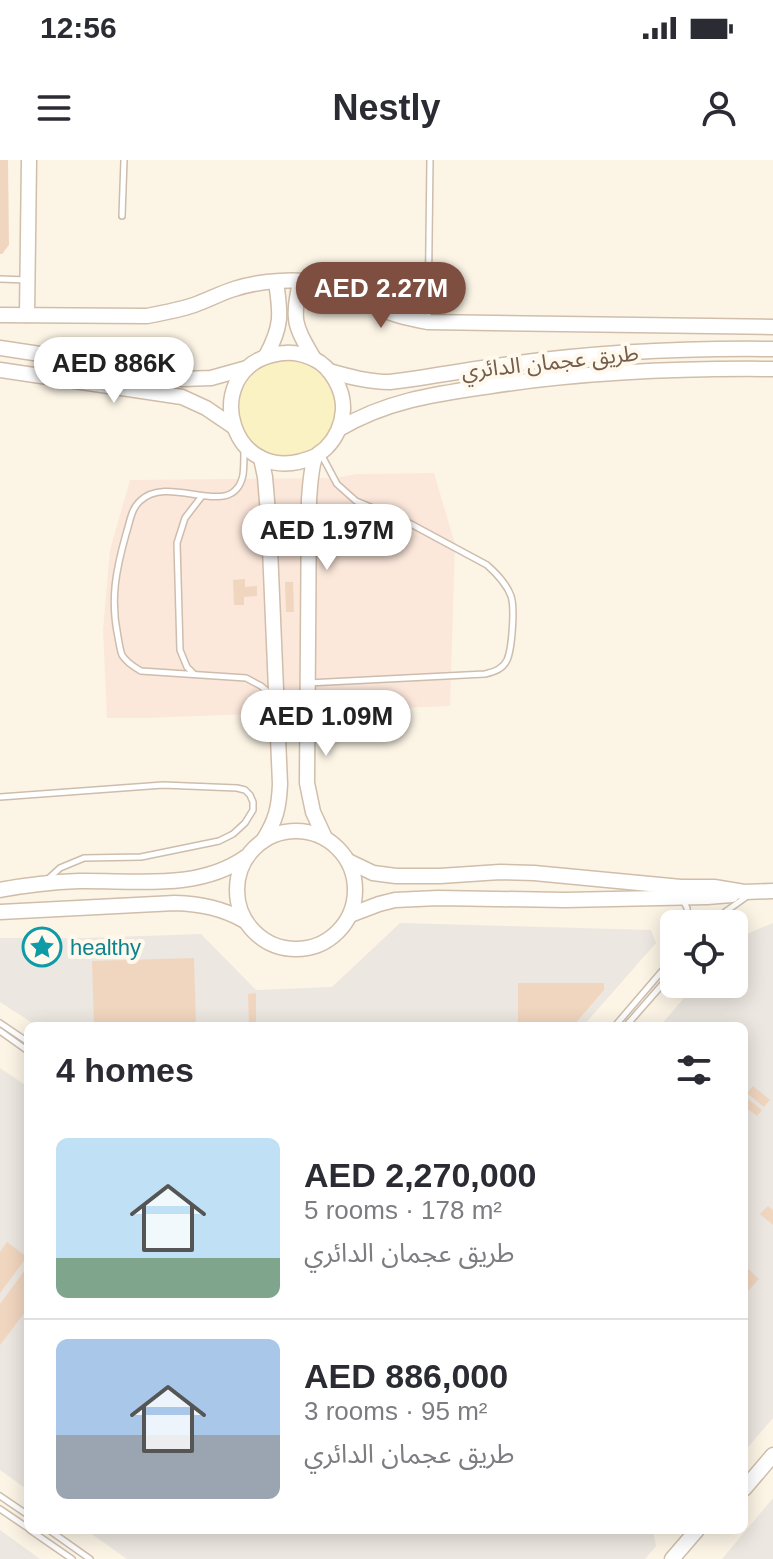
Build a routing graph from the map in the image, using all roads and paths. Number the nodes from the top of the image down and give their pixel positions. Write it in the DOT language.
graph roads {
  1 [pos="29,160"];
  2 [pos="124,160"];
  3 [pos="430,160"];
  4 [pos="122,216"];
  5 [pos="0,279"];
  6 [pos="28,280"];
  7 [pos="276,282"];
  8 [pos="300,282"];
  9 [pos="0,315"];
  10 [pos="27,315"];
  11 [pos="428,322"];
  12 [pos="773,327"];
  13 [pos="0,348"];
  14 [pos="773,349"];
  15 [pos="266,356"];
  16 [pos="314,359"];
  17 [pos="247,368"];
  18 [pos="773,369"];
  19 [pos="0,370"];
  20 [pos="329,371"];
  21 [pos="234,427"];
  22 [pos="339,429"];
  23 [pos="244,445"];
  24 [pos="319,454"];
  25 [pos="261,458"];
  26 [pos="203,495"];
  27 [pos="194,674"];
  28 [pos="308,679"];
  29 [pos="278,701"];
  30 [pos="0,797"];
  31 [pos="325,838"];
  32 [pos="263,841"];
  33 [pos="247,857"];
  34 [pos="348,861"];
  35 [pos="44,883"];
  36 [pos="0,890"];
  37 [pos="744,892"];
  38 [pos="766,892"];
  39 [pos="682,897"];
  40 [pos="687,910"];
  41 [pos="728,910"];
  42 [pos="0,912"];
  43 [pos="350,915"];
  44 [pos="245,921"];
  45 [pos="660,973"];
  46 [pos="660,987"];
  47 [pos="618,1022"];
  48 [pos="629,1022"];
  49 [pos="0,1023"];
  50 [pos="0,1031"];
  51 [pos="24,1039"];
  52 [pos="24,1048"];
  53 [pos="773,1441"];
  54 [pos="773,1455"];
  55 [pos="748,1470"];
  56 [pos="748,1484"];
  57 [pos="0,1496"];
  58 [pos="0,1509"];
  59 [pos="24,1512"];
  60 [pos="24,1526"];
  61 [pos="36,1534"];
  62 [pos="55,1534"];
  63 [pos="694,1534"];
  64 [pos="706,1534"];
  65 [pos="72,1559"];
  66 [pos="90,1559"];
  67 [pos="672,1559"];
  68 [pos="684,1559"];
  1 -- 6 [label="street"];
  2 -- 4 [label="lane"];
  3 -- 11 [label="lane"];
  5 -- 6 [label="lane"];
  6 -- 10 [label="street"];
  7 -- 8 [label="street"];
  7 -- 10 [label="street"];
  7 -- 15 [label="street"];
  8 -- 11 [label="street"];
  8 -- 16 [label="street"];
  9 -- 10 [label="street"];
  11 -- 12 [label="street"];
  13 -- 17 [label="street"];
  14 -- 20 [label="street, طريق عجمان الدائري"];
  15 -- 16 [label="street"];
  15 -- 17 [label="street"];
  16 -- 20 [label="street"];
  17 -- 21 [label="street"];
  18 -- 22 [label="street, طريق عجمان الدائري"];
  19 -- 21 [label="street"];
  20 -- 22 [label="street"];
  21 -- 23 [label="street"];
  22 -- 24 [label="street"];
  23 -- 25 [label="street"];
  23 -- 26 [label="lane"];
  24 -- 25 [label="street"];
  24 -- 28 [label="street"];
  24 -- 28 [label="lane"];
  25 -- 29 [label="street"];
  26 -- 27 [label="lane"];
  26 -- 27 [label="lane"];
  27 -- 29 [label="lane"];
  28 -- 31 [label="street"];
  29 -- 32 [label="street"];
  30 -- 35 [label="lane"];
  31 -- 32 [label="street"];
  31 -- 34 [label="street"];
  32 -- 33 [label="street"];
  33 -- 35 [label="street"];
  33 -- 44 [label="street"];
  34 -- 37 [label="street"];
  34 -- 43 [label="street"];
  35 -- 36 [label="street"];
  37 -- 38 [label="street"];
  37 -- 39 [label="street"];
  38 -- 41 [label="lane"];
  39 -- 40 [label="lane"];
  39 -- 43 [label="street"];
  42 -- 44 [label="street"];
  43 -- 44 [label="street"];
  45 -- 47 [label="lane"];
  46 -- 48 [label="lane"];
  49 -- 51 [label="lane"];
  50 -- 52 [label="lane"];
  53 -- 55 [label="street"];
  54 -- 56 [label="street"];
  57 -- 59 [label="lane"];
  58 -- 60 [label="lane"];
  61 -- 65 [label="lane"];
  62 -- 66 [label="lane"];
  63 -- 67 [label="street"];
  64 -- 68 [label="street"];
}
